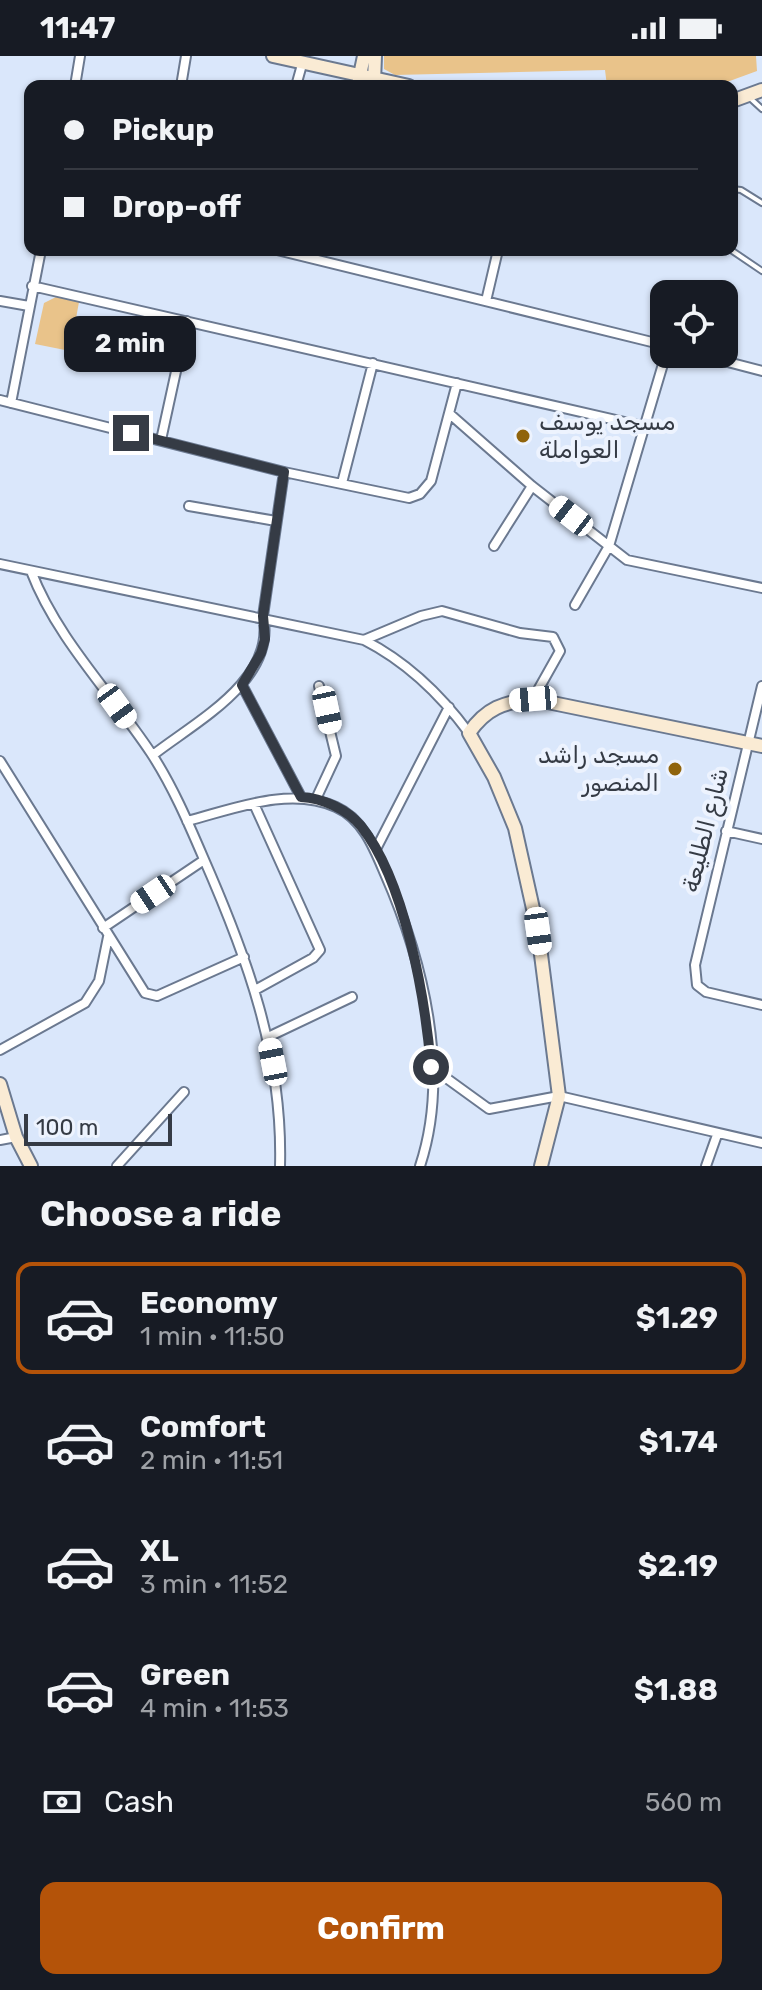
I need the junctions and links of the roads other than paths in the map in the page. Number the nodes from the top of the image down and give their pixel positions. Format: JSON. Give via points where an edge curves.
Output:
{"nodes":[{"id":1,"x":80,"y":56,"type":"edge"},
{"id":2,"x":186,"y":56,"type":"edge"},
{"id":3,"x":364,"y":56,"type":"edge"},
{"id":4,"x":375,"y":56,"type":"edge"},
{"id":5,"x":277,"y":57,"type":"edge"},
{"id":6,"x":302,"y":63,"type":"junction"},
{"id":7,"x":76,"y":80,"type":"edge"},
{"id":8,"x":182,"y":80,"type":"edge"},
{"id":9,"x":298,"y":80,"type":"edge"},
{"id":10,"x":365,"y":80,"type":"edge"},
{"id":11,"x":369,"y":80,"type":"edge"},
{"id":12,"x":369,"y":80,"type":"edge"},
{"id":13,"x":762,"y":90,"type":"edge"},
{"id":14,"x":748,"y":96,"type":"junction"},
{"id":15,"x":738,"y":99,"type":"edge"},
{"id":16,"x":762,"y":109,"type":"edge"},
{"id":17,"x":738,"y":190,"type":"edge"},
{"id":18,"x":762,"y":203,"type":"edge"},
{"id":19,"x":738,"y":255,"type":"edge"},
{"id":20,"x":40,"y":256,"type":"edge"},
{"id":21,"x":302,"y":256,"type":"edge"},
{"id":22,"x":497,"y":256,"type":"edge"},
{"id":23,"x":762,"y":271,"type":"edge"},
{"id":24,"x":32,"y":286,"type":"junction"},
{"id":25,"x":0,"y":301,"type":"edge"},
{"id":26,"x":486,"y":301,"type":"junction"},
{"id":27,"x":29,"y":306,"type":"junction"},
{"id":28,"x":187,"y":321,"type":"junction"},
{"id":29,"x":650,"y":342,"type":"edge"},
{"id":30,"x":373,"y":363,"type":"junction"},
{"id":31,"x":738,"y":365,"type":"edge"},
{"id":32,"x":661,"y":368,"type":"edge"},
{"id":33,"x":762,"y":371,"type":"edge"},
{"id":34,"x":457,"y":383,"type":"junction"},
{"id":35,"x":0,"y":400,"type":"edge"},
{"id":36,"x":11,"y":403,"type":"junction"},
{"id":37,"x":451,"y":415,"type":"junction"},
{"id":38,"x":642,"y":426,"type":"junction"},
{"id":39,"x":161,"y":440,"type":"junction"},
{"id":40,"x":284,"y":472,"type":"junction"},
{"id":41,"x":342,"y":483,"type":"junction"},
{"id":42,"x":532,"y":486,"type":"junction"},
{"id":43,"x":189,"y":506,"type":"dead end"},
{"id":44,"x":276,"y":521,"type":"junction"},
{"id":45,"x":494,"y":546,"type":"dead end"},
{"id":46,"x":609,"y":546,"type":"junction"},
{"id":47,"x":0,"y":564,"type":"edge"},
{"id":48,"x":31,"y":571,"type":"junction"},
{"id":49,"x":762,"y":588,"type":"edge"},
{"id":50,"x":575,"y":605,"type":"dead end"},
{"id":51,"x":263,"y":616,"type":"junction"},
{"id":52,"x":364,"y":640,"type":"junction"},
{"id":53,"x":242,"y":685,"type":"junction"},
{"id":54,"x":319,"y":686,"type":"dead end"},
{"id":55,"x":762,"y":686,"type":"edge"},
{"id":56,"x":533,"y":699,"type":"junction"},
{"id":57,"x":449,"y":707,"type":"junction"},
{"id":58,"x":469,"y":733,"type":"junction"},
{"id":59,"x":747,"y":743,"type":"junction"},
{"id":60,"x":762,"y":746,"type":"edge"},
{"id":61,"x":153,"y":755,"type":"junction"},
{"id":62,"x":0,"y":761,"type":"edge"},
{"id":63,"x":301,"y":797,"type":"junction"},
{"id":64,"x":316,"y":799,"type":"junction"},
{"id":65,"x":254,"y":804,"type":"junction"},
{"id":66,"x":187,"y":821,"type":"junction"},
{"id":67,"x":726,"y":831,"type":"junction"},
{"id":68,"x":762,"y":839,"type":"edge"},
{"id":69,"x":375,"y":851,"type":"junction"},
{"id":70,"x":204,"y":860,"type":"junction"},
{"id":71,"x":103,"y":928,"type":"junction"},
{"id":72,"x":108,"y":937,"type":"junction"},
{"id":73,"x":244,"y":957,"type":"junction"},
{"id":74,"x":255,"y":990,"type":"junction"},
{"id":75,"x":352,"y":997,"type":"dead end"},
{"id":76,"x":762,"y":1005,"type":"edge"},
{"id":77,"x":268,"y":1037,"type":"junction"},
{"id":78,"x":0,"y":1050,"type":"edge"},
{"id":79,"x":431,"y":1067,"type":"junction"},
{"id":80,"x":0,"y":1084,"type":"edge"},
{"id":81,"x":184,"y":1092,"type":"dead end"},
{"id":82,"x":559,"y":1096,"type":"junction"},
{"id":83,"x":717,"y":1135,"type":"junction"},
{"id":84,"x":16,"y":1137,"type":"junction"},
{"id":85,"x":0,"y":1140,"type":"edge"},
{"id":86,"x":762,"y":1143,"type":"edge"},
{"id":87,"x":31,"y":1166,"type":"edge"},
{"id":88,"x":117,"y":1166,"type":"edge"},
{"id":89,"x":280,"y":1166,"type":"edge"},
{"id":90,"x":420,"y":1166,"type":"edge"},
{"id":91,"x":541,"y":1166,"type":"edge"},
{"id":92,"x":706,"y":1166,"type":"edge"}],
"edges":[{"from":1,"to":7,"type":"street"},
{"from":2,"to":8,"type":"street"},
{"from":3,"to":11,"type":"street"},
{"from":4,"to":12,"type":"street"},
{"from":5,"to":6,"type":"street"},
{"from":6,"to":9,"type":"street"},
{"from":6,"to":10,"type":"street"},
{"from":13,"to":14,"type":"street"},
{"from":14,"to":15,"type":"street"},
{"from":14,"to":16,"type":"lane"},
{"from":17,"to":18,"type":"lane"},
{"from":19,"to":23,"type":"lane"},
{"from":20,"to":24,"type":"street"},
{"from":21,"to":26,"type":"street"},
{"from":22,"to":26,"type":"street"},
{"from":24,"to":27,"type":"street"},
{"from":24,"to":28,"type":"street"},
{"from":25,"to":27,"type":"street"},
{"from":26,"to":29,"type":"street"},
{"from":27,"to":36,"type":"street"},
{"from":28,"to":30,"type":"street"},
{"from":28,"to":39,"type":"street"},
{"from":30,"to":34,"type":"street"},
{"from":30,"to":41,"type":"street"},
{"from":31,"to":33,"type":"street"},
{"from":32,"to":38,"type":"street"},
{"from":34,"to":37,"type":"street"},
{"from":34,"to":38,"type":"street"},
{"from":35,"to":36,"type":"street"},
{"from":36,"to":39,"type":"street"},
{"from":37,"to":41,"type":"street","via":[[431,481],[420,494],[409,498]]},
{"from":37,"to":42,"type":"street"},
{"from":38,"to":46,"type":"street"},
{"from":39,"to":40,"type":"street"},
{"from":40,"to":41,"type":"street"},
{"from":40,"to":44,"type":"street"},
{"from":42,"to":45,"type":"street"},
{"from":42,"to":46,"type":"street"},
{"from":43,"to":44,"type":"street"},
{"from":44,"to":51,"type":"street"},
{"from":46,"to":49,"type":"street","via":[[627,560]]},
{"from":46,"to":50,"type":"street"},
{"from":47,"to":48,"type":"street"},
{"from":48,"to":51,"type":"street"},
{"from":48,"to":61,"type":"street","via":[[55,619]]},
{"from":51,"to":52,"type":"street"},
{"from":51,"to":53,"type":"street","via":[[261,653]]},
{"from":52,"to":56,"type":"street","via":[[442,611],[553,637],[560,651]]},
{"from":52,"to":57,"type":"street","via":[[397,659]]},
{"from":53,"to":61,"type":"street"},
{"from":53,"to":63,"type":"street"},
{"from":54,"to":64,"type":"street","via":[[336,756]]},
{"from":55,"to":59,"type":"street","name":"شارع الطليعة"},
{"from":56,"to":58,"type":"street","via":[[489,710]]},
{"from":56,"to":59,"type":"street"},
{"from":57,"to":58,"type":"street"},
{"from":57,"to":69,"type":"street"},
{"from":58,"to":82,"type":"street","via":[[507,806],[529,880]]},
{"from":59,"to":60,"type":"street"},
{"from":59,"to":67,"type":"street","name":"شارع الطليعة"},
{"from":61,"to":66,"type":"street"},
{"from":62,"to":71,"type":"street"},
{"from":63,"to":64,"type":"street"},
{"from":63,"to":65,"type":"street"},
{"from":64,"to":69,"type":"street","via":[[347,813]]},
{"from":65,"to":66,"type":"street"},
{"from":65,"to":74,"type":"street","via":[[320,950]]},
{"from":66,"to":70,"type":"street"},
{"from":67,"to":68,"type":"street"},
{"from":67,"to":76,"type":"street","name":"شارع الطليعة","via":[[696,949],[697,985],[706,992]]},
{"from":69,"to":79,"type":"street","via":[[416,960]]},
{"from":70,"to":71,"type":"street"},
{"from":70,"to":73,"type":"street"},
{"from":71,"to":72,"type":"street"},
{"from":72,"to":73,"type":"street","via":[[150,996]]},
{"from":72,"to":78,"type":"street","via":[[99,981],[85,1003]]},
{"from":73,"to":74,"type":"street"},
{"from":74,"to":77,"type":"street"},
{"from":75,"to":77,"type":"street"},
{"from":77,"to":89,"type":"street","via":[[279,1101]]},
{"from":79,"to":82,"type":"street","via":[[489,1109]]},
{"from":79,"to":90,"type":"street","via":[[431,1113]]},
{"from":80,"to":84,"type":"street"},
{"from":81,"to":88,"type":"street"},
{"from":82,"to":83,"type":"street"},
{"from":82,"to":91,"type":"street"},
{"from":83,"to":86,"type":"street"},
{"from":83,"to":92,"type":"street"},
{"from":84,"to":85,"type":"street"},
{"from":84,"to":87,"type":"street"}]}
